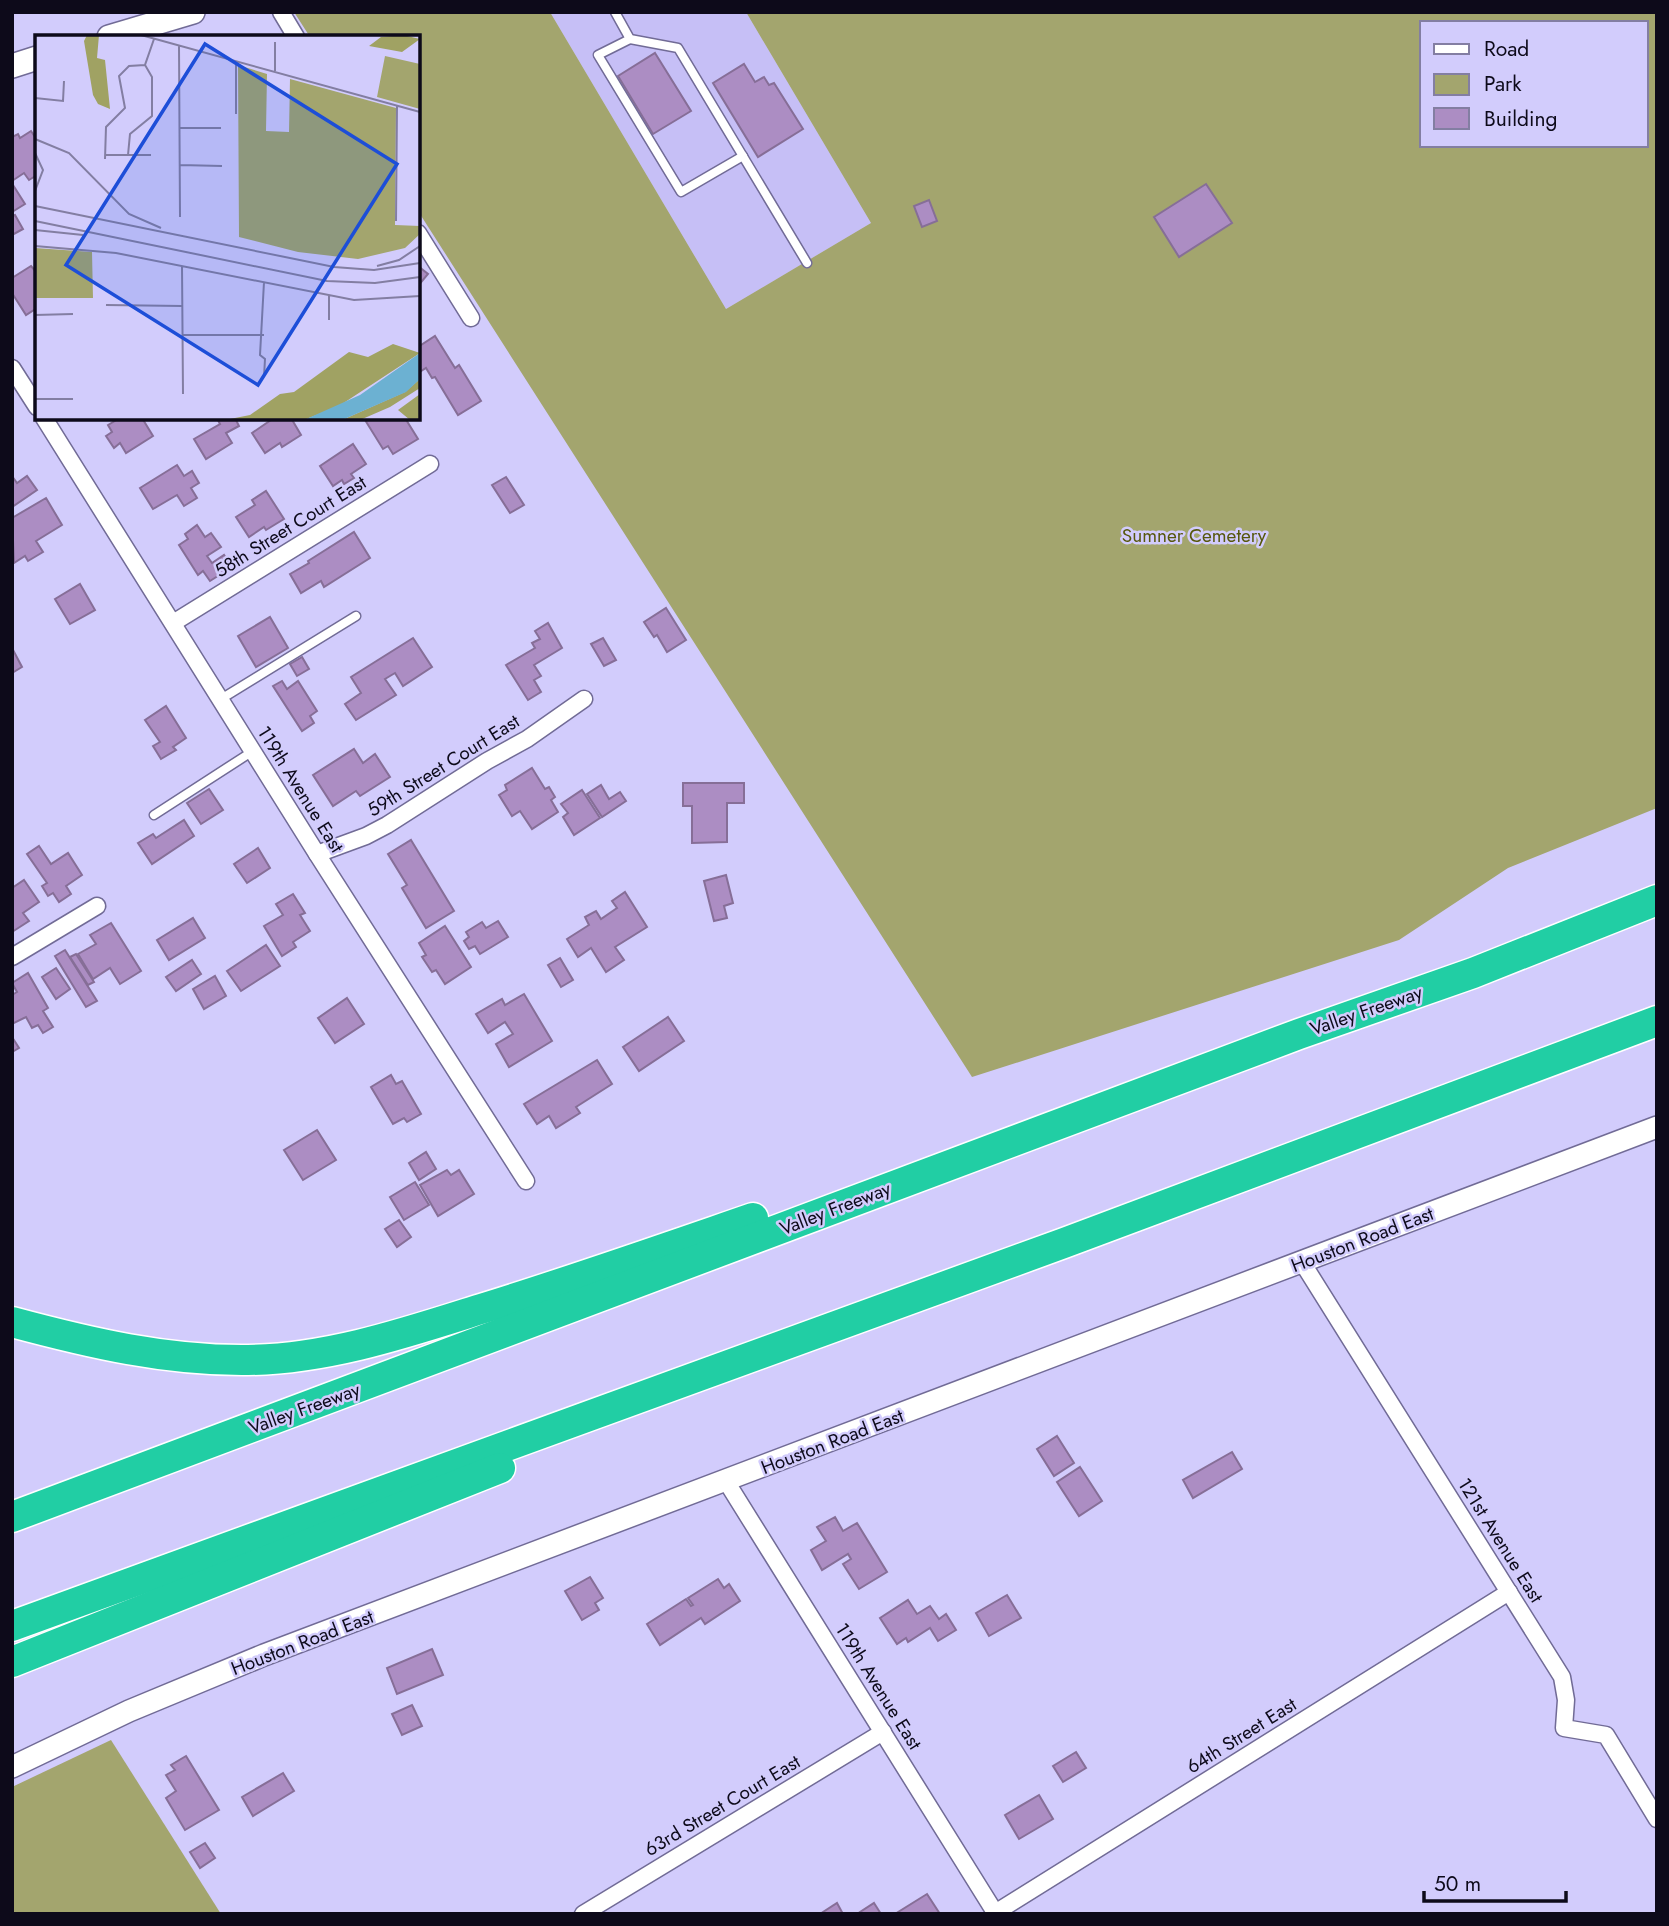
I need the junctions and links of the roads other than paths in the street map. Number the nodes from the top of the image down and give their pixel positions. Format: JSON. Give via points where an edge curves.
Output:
{"nodes":[{"id":1,"x":193,"y":12,"type":"edge"},
{"id":2,"x":281,"y":12,"type":"edge"},
{"id":3,"x":615,"y":12,"type":"edge"},
{"id":4,"x":116,"y":35,"type":"edge"},
{"id":5,"x":295,"y":35,"type":"edge"},
{"id":6,"x":629,"y":39,"type":"junction"},
{"id":7,"x":35,"y":59,"type":"edge"},
{"id":8,"x":12,"y":66,"type":"edge"},
{"id":9,"x":743,"y":156,"type":"junction"},
{"id":10,"x":420,"y":236,"type":"edge"},
{"id":11,"x":807,"y":263,"type":"dead end"},
{"id":12,"x":471,"y":318,"type":"dead end"},
{"id":13,"x":12,"y":368,"type":"edge"},
{"id":14,"x":35,"y":404,"type":"edge"},
{"id":15,"x":45,"y":420,"type":"edge"},
{"id":16,"x":430,"y":464,"type":"dead end"},
{"id":17,"x":356,"y":616,"type":"dead end"},
{"id":18,"x":173,"y":623,"type":"junction"},
{"id":19,"x":220,"y":699,"type":"junction"},
{"id":20,"x":584,"y":699,"type":"dead end"},
{"id":21,"x":253,"y":751,"type":"junction"},
{"id":22,"x":154,"y":815,"type":"dead end"},
{"id":23,"x":317,"y":854,"type":"junction"},
{"id":24,"x":1657,"y":900,"type":"edge"},
{"id":25,"x":97,"y":906,"type":"dead end"},
{"id":26,"x":12,"y":957,"type":"edge"},
{"id":27,"x":1657,"y":1021,"type":"edge"},
{"id":28,"x":1657,"y":1127,"type":"edge"},
{"id":29,"x":992,"y":1148,"type":"junction"},
{"id":30,"x":526,"y":1181,"type":"dead end"},
{"id":31,"x":1302,"y":1262,"type":"junction"},
{"id":32,"x":12,"y":1322,"type":"edge"},
{"id":33,"x":802,"y":1337,"type":"junction"},
{"id":34,"x":726,"y":1481,"type":"junction"},
{"id":35,"x":12,"y":1517,"type":"edge"},
{"id":36,"x":1509,"y":1592,"type":"junction"},
{"id":37,"x":12,"y":1626,"type":"edge"},
{"id":38,"x":12,"y":1662,"type":"edge"},
{"id":39,"x":883,"y":1732,"type":"junction"},
{"id":40,"x":12,"y":1767,"type":"edge"},
{"id":41,"x":1657,"y":1819,"type":"edge"},
{"id":42,"x":996,"y":1913,"type":"edge"},
{"id":43,"x":583,"y":1914,"type":"edge"}],
"edges":[{"from":1,"to":4,"type":"main road"},
{"from":2,"to":5,"type":"street"},
{"from":3,"to":6,"type":"lane"},
{"from":6,"to":9,"type":"lane","via":[[678,48]]},
{"from":6,"to":9,"type":"lane","via":[[598,55],[681,192]]},
{"from":7,"to":8,"type":"main road"},
{"from":9,"to":11,"type":"lane"},
{"from":10,"to":12,"type":"street"},
{"from":13,"to":14,"type":"street"},
{"from":15,"to":18,"type":"street","name":"119th Avenue East"},
{"from":16,"to":18,"type":"street","name":"58th Street Court East"},
{"from":17,"to":19,"type":"lane"},
{"from":18,"to":19,"type":"street","name":"119th Avenue East"},
{"from":19,"to":21,"type":"street","name":"119th Avenue East"},
{"from":20,"to":23,"type":"street","name":"59th Street Court East","via":[[387,825]]},
{"from":21,"to":22,"type":"lane"},
{"from":21,"to":23,"type":"street","name":"119th Avenue East"},
{"from":23,"to":30,"type":"street","name":"119th Avenue East"},
{"from":24,"to":29,"type":"highway","name":"Valley Freeway","via":[[1473,973]]},
{"from":25,"to":26,"type":"street"},
{"from":27,"to":33,"type":"highway"},
{"from":28,"to":31,"type":"street","name":"Houston Road East"},
{"from":29,"to":32,"type":"highway","via":[[876,1179],[411,1331],[330,1351],[250,1360],[194,1359],[134,1351]]},
{"from":29,"to":35,"type":"highway","name":"Valley Freeway"},
{"from":31,"to":34,"type":"street","name":"Houston Road East"},
{"from":31,"to":36,"type":"street","name":"121st Avenue East"},
{"from":33,"to":37,"type":"highway"},
{"from":33,"to":38,"type":"highway","via":[[462,1484]]},
{"from":34,"to":39,"type":"street","name":"119th Avenue East"},
{"from":34,"to":40,"type":"street","name":"Houston Road East","via":[[264,1655],[129,1711]]},
{"from":36,"to":41,"type":"street","name":"121st Avenue East","via":[[1562,1677],[1564,1728],[1606,1735]]},
{"from":36,"to":42,"type":"street","name":"64th Street East"},
{"from":39,"to":42,"type":"street","name":"119th Avenue East"},
{"from":39,"to":43,"type":"street","name":"63rd Street Court East"}]}
